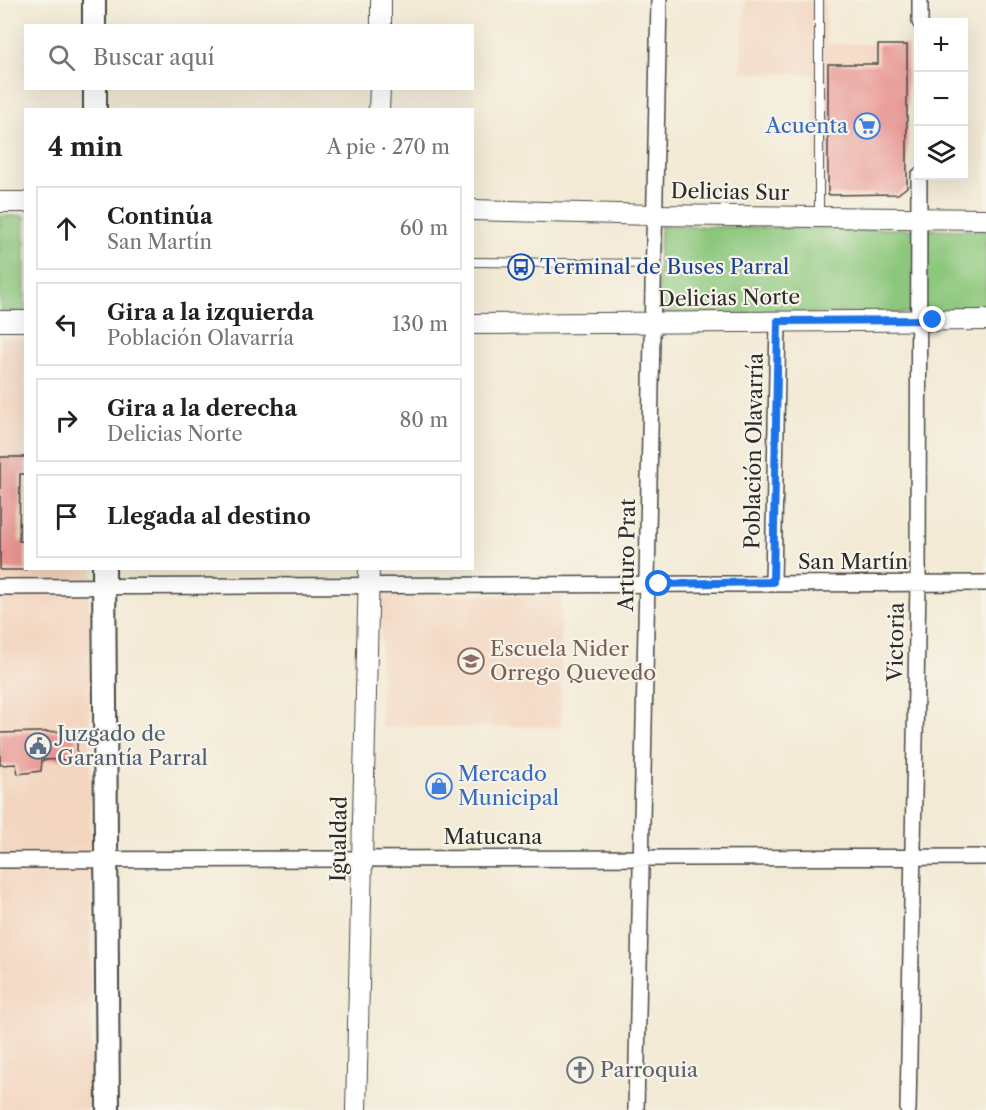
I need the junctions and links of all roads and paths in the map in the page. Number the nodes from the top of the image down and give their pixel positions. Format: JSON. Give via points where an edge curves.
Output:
{"nodes":[{"id":1,"x":94,"y":0,"type":"edge"},
{"id":2,"x":381,"y":0,"type":"edge"},
{"id":3,"x":659,"y":0,"type":"edge"},
{"id":4,"x":819,"y":0,"type":"edge"},
{"id":5,"x":920,"y":0,"type":"edge"},
{"id":6,"x":920,"y":18,"type":"edge"},
{"id":7,"x":94,"y":24,"type":"edge"},
{"id":8,"x":381,"y":24,"type":"edge"},
{"id":9,"x":94,"y":90,"type":"edge"},
{"id":10,"x":380,"y":90,"type":"edge"},
{"id":11,"x":95,"y":108,"type":"edge"},
{"id":12,"x":379,"y":108,"type":"edge"},
{"id":13,"x":919,"y":180,"type":"edge"},
{"id":14,"x":0,"y":202,"type":"edge"},
{"id":15,"x":24,"y":202,"type":"edge"},
{"id":16,"x":474,"y":210,"type":"edge"},
{"id":17,"x":653,"y":215,"type":"junction"},
{"id":18,"x":819,"y":217,"type":"junction"},
{"id":19,"x":919,"y":218,"type":"junction"},
{"id":20,"x":986,"y":219,"type":"edge"},
{"id":21,"x":474,"y":262,"type":"edge"},
{"id":22,"x":652,"y":264,"type":"junction"},
{"id":23,"x":920,"y":320,"type":"junction"},
{"id":24,"x":986,"y":320,"type":"edge"},
{"id":25,"x":0,"y":321,"type":"edge"},
{"id":26,"x":24,"y":321,"type":"edge"},
{"id":27,"x":778,"y":321,"type":"junction"},
{"id":28,"x":474,"y":324,"type":"edge"},
{"id":29,"x":651,"y":324,"type":"junction"},
{"id":30,"x":369,"y":577,"type":"edge"},
{"id":31,"x":104,"y":578,"type":"edge"},
{"id":32,"x":773,"y":582,"type":"junction"},
{"id":33,"x":918,"y":583,"type":"junction"},
{"id":34,"x":986,"y":583,"type":"edge"},
{"id":35,"x":649,"y":584,"type":"junction"},
{"id":36,"x":0,"y":588,"type":"edge"},
{"id":37,"x":913,"y":857,"type":"junction"},
{"id":38,"x":986,"y":857,"type":"edge"},
{"id":39,"x":362,"y":858,"type":"junction"},
{"id":40,"x":640,"y":858,"type":"junction"},
{"id":41,"x":0,"y":860,"type":"edge"},
{"id":42,"x":104,"y":860,"type":"junction"},
{"id":43,"x":108,"y":1110,"type":"edge"},
{"id":44,"x":356,"y":1110,"type":"edge"},
{"id":45,"x":636,"y":1110,"type":"edge"},
{"id":46,"x":908,"y":1110,"type":"edge"}],
"edges":[{"from":1,"to":7,"type":"main road"},
{"from":2,"to":8,"type":"street"},
{"from":3,"to":17,"type":"street","name":"Arturo Prat"},
{"from":4,"to":18,"type":"lane"},
{"from":5,"to":6,"type":"street"},
{"from":9,"to":11,"type":"main road"},
{"from":10,"to":12,"type":"street"},
{"from":13,"to":19,"type":"street","name":"Victoria"},
{"from":14,"to":15,"type":"street"},
{"from":16,"to":17,"type":"street","name":"Delicias Sur"},
{"from":17,"to":18,"type":"street","name":"Delicias Sur"},
{"from":17,"to":22,"type":"street","name":"Arturo Prat"},
{"from":18,"to":19,"type":"street","name":"Delicias Sur"},
{"from":19,"to":20,"type":"street","name":"Delicias Sur"},
{"from":19,"to":23,"type":"street","name":"Victoria"},
{"from":21,"to":22,"type":"lane"},
{"from":22,"to":29,"type":"street","name":"Arturo Prat"},
{"from":23,"to":24,"type":"street","name":"Delicias Norte"},
{"from":23,"to":27,"type":"street","name":"Delicias Norte"},
{"from":23,"to":33,"type":"street","name":"Victoria"},
{"from":25,"to":26,"type":"street"},
{"from":27,"to":29,"type":"street","name":"Delicias Norte"},
{"from":27,"to":32,"type":"street","name":"Población Olavarría"},
{"from":28,"to":29,"type":"street","name":"Delicias Norte"},
{"from":29,"to":35,"type":"street","name":"Arturo Prat"},
{"from":30,"to":31,"type":"street","name":"San Martín"},
{"from":30,"to":35,"type":"street","name":"San Martín"},
{"from":30,"to":39,"type":"street","name":"Igualdad"},
{"from":31,"to":36,"type":"street","name":"San Martín"},
{"from":31,"to":42,"type":"main road"},
{"from":32,"to":33,"type":"street","name":"San Martín"},
{"from":32,"to":35,"type":"street","name":"San Martín"},
{"from":33,"to":34,"type":"street","name":"San Martín"},
{"from":33,"to":37,"type":"street","name":"Victoria"},
{"from":35,"to":40,"type":"street","name":"Arturo Prat"},
{"from":37,"to":38,"type":"street","name":"Matucana"},
{"from":37,"to":40,"type":"street","name":"Matucana"},
{"from":37,"to":46,"type":"street","name":"Victoria"},
{"from":39,"to":40,"type":"street","name":"Matucana"},
{"from":39,"to":42,"type":"street","name":"Matucana"},
{"from":39,"to":44,"type":"street","name":"Igualdad"},
{"from":40,"to":45,"type":"street","name":"Arturo Prat"},
{"from":41,"to":42,"type":"street","name":"Matucana"},
{"from":42,"to":43,"type":"main road"}]}
